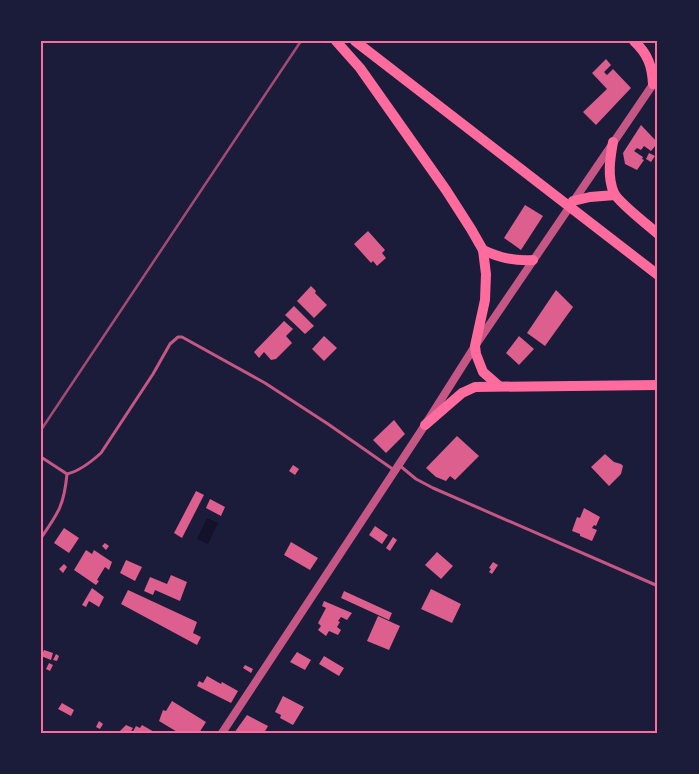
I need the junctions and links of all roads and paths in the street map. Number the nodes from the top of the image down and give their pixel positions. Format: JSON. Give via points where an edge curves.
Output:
{"nodes":[{"id":1,"x":336,"y":41,"type":"edge"},
{"id":2,"x":355,"y":41,"type":"edge"},
{"id":3,"x":634,"y":41,"type":"edge"},
{"id":4,"x":655,"y":81,"type":"edge"},
{"id":5,"x":613,"y":142,"type":"junction"},
{"id":6,"x":614,"y":195,"type":"junction"},
{"id":7,"x":573,"y":202,"type":"junction"},
{"id":8,"x":658,"y":234,"type":"edge"},
{"id":9,"x":483,"y":250,"type":"junction"},
{"id":10,"x":533,"y":260,"type":"junction"},
{"id":11,"x":658,"y":275,"type":"edge"},
{"id":12,"x":475,"y":346,"type":"junction"},
{"id":13,"x":658,"y":385,"type":"edge"},
{"id":14,"x":499,"y":386,"type":"junction"},
{"id":15,"x":425,"y":425,"type":"junction"},
{"id":16,"x":41,"y":457,"type":"edge"},
{"id":17,"x":397,"y":467,"type":"junction"},
{"id":18,"x":66,"y":474,"type":"junction"},
{"id":19,"x":41,"y":538,"type":"edge"},
{"id":20,"x":658,"y":586,"type":"edge"},
{"id":21,"x":222,"y":733,"type":"edge"}],
"edges":[{"from":1,"to":9,"type":"highway","via":[[360,68],[446,190]]},
{"from":2,"to":11,"type":"highway"},
{"from":3,"to":4,"type":"highway","via":[[650,60]]},
{"from":4,"to":5,"type":"street"},
{"from":5,"to":6,"type":"highway","via":[[610,178]]},
{"from":5,"to":7,"type":"street"},
{"from":6,"to":7,"type":"highway"},
{"from":6,"to":8,"type":"highway"},
{"from":7,"to":10,"type":"street"},
{"from":9,"to":10,"type":"highway","via":[[516,261]]},
{"from":9,"to":12,"type":"highway","via":[[485,300]]},
{"from":10,"to":12,"type":"street"},
{"from":12,"to":14,"type":"highway","via":[[483,372]]},
{"from":12,"to":15,"type":"street"},
{"from":13,"to":14,"type":"highway"},
{"from":14,"to":15,"type":"highway","via":[[475,386],[462,392]]},
{"from":15,"to":17,"type":"street"},
{"from":16,"to":18,"type":"lane"},
{"from":17,"to":18,"type":"lane","via":[[265,383],[178,337],[170,344],[101,453],[90,463]]},
{"from":17,"to":20,"type":"lane","via":[[433,488]]},
{"from":17,"to":21,"type":"street"},
{"from":18,"to":19,"type":"lane","via":[[63,503]]}]}
